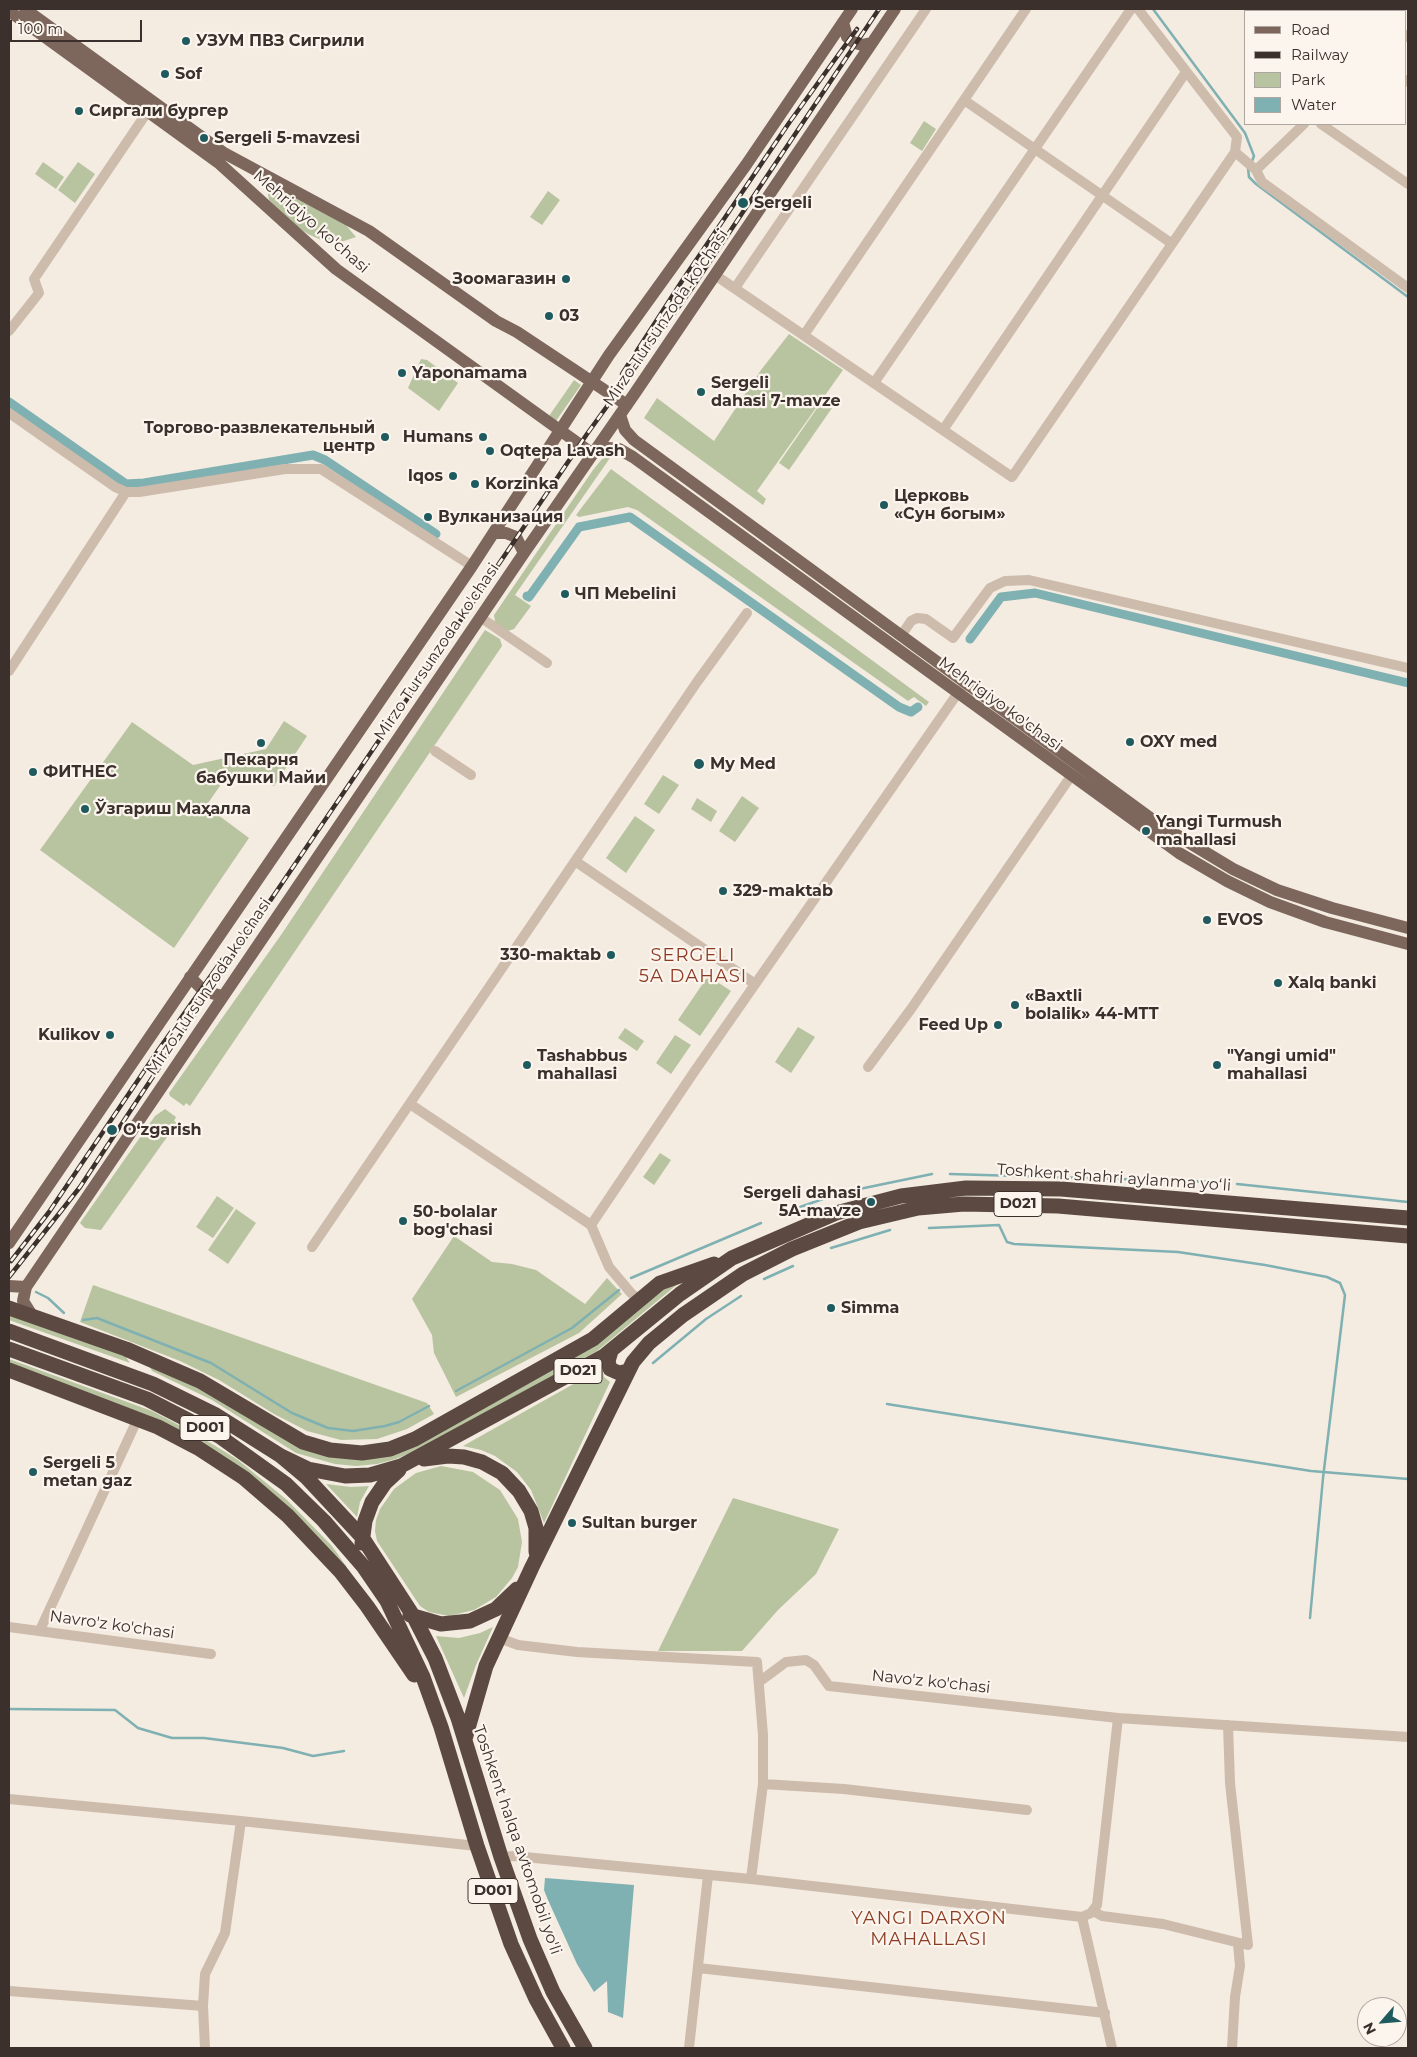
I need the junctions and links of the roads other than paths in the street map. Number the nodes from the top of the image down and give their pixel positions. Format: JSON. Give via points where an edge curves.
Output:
{"nodes":[{"id":1,"x":25,"y":9,"type":"edge"},
{"id":2,"x":852,"y":9,"type":"edge"},
{"id":3,"x":895,"y":9,"type":"edge"},
{"id":4,"x":926,"y":9,"type":"edge"},
{"id":5,"x":1026,"y":9,"type":"edge"},
{"id":6,"x":1131,"y":9,"type":"edge"},
{"id":7,"x":1138,"y":9,"type":"edge"},
{"id":8,"x":9,"y":12,"type":"edge"},
{"id":9,"x":843,"y":22,"type":"junction"},
{"id":10,"x":871,"y":43,"type":"junction"},
{"id":11,"x":1186,"y":72,"type":"junction"},
{"id":12,"x":964,"y":100,"type":"junction"},
{"id":13,"x":151,"y":107,"type":"junction"},
{"id":14,"x":1303,"y":125,"type":"edge"},
{"id":15,"x":1322,"y":125,"type":"edge"},
{"id":16,"x":1035,"y":149,"type":"junction"},
{"id":17,"x":1236,"y":152,"type":"junction"},
{"id":18,"x":1255,"y":169,"type":"junction"},
{"id":19,"x":1408,"y":184,"type":"edge"},
{"id":20,"x":1102,"y":195,"type":"junction"},
{"id":21,"x":1171,"y":243,"type":"junction"},
{"id":22,"x":715,"y":275,"type":"junction"},
{"id":23,"x":734,"y":288,"type":"junction"},
{"id":24,"x":1408,"y":288,"type":"edge"},
{"id":25,"x":9,"y":331,"type":"edge"},
{"id":26,"x":804,"y":336,"type":"junction"},
{"id":27,"x":592,"y":382,"type":"junction"},
{"id":28,"x":874,"y":383,"type":"junction"},
{"id":29,"x":624,"y":410,"type":"junction"},
{"id":30,"x":9,"y":413,"type":"edge"},
{"id":31,"x":943,"y":430,"type":"junction"},
{"id":32,"x":559,"y":431,"type":"junction"},
{"id":33,"x":595,"y":451,"type":"junction"},
{"id":34,"x":126,"y":492,"type":"junction"},
{"id":35,"x":494,"y":533,"type":"junction"},
{"id":36,"x":524,"y":553,"type":"junction"},
{"id":37,"x":472,"y":566,"type":"junction"},
{"id":38,"x":747,"y":613,"type":"dead end"},
{"id":39,"x":480,"y":617,"type":"junction"},
{"id":40,"x":901,"y":636,"type":"junction"},
{"id":41,"x":547,"y":663,"type":"dead end"},
{"id":42,"x":1408,"y":668,"type":"edge"},
{"id":43,"x":9,"y":671,"type":"edge"},
{"id":44,"x":965,"y":683,"type":"junction"},
{"id":45,"x":958,"y":694,"type":"junction"},
{"id":46,"x":435,"y":751,"type":"dead end"},
{"id":47,"x":471,"y":775,"type":"dead end"},
{"id":48,"x":1071,"y":776,"type":"junction"},
{"id":49,"x":575,"y":862,"type":"junction"},
{"id":50,"x":1408,"y":928,"type":"edge"},
{"id":51,"x":1408,"y":944,"type":"edge"},
{"id":52,"x":190,"y":977,"type":"junction"},
{"id":53,"x":755,"y":984,"type":"junction"},
{"id":54,"x":222,"y":996,"type":"junction"},
{"id":55,"x":868,"y":1067,"type":"dead end"},
{"id":56,"x":410,"y":1104,"type":"junction"},
{"id":57,"x":1118,"y":1193,"type":"junction"},
{"id":58,"x":1225,"y":1202,"type":"junction"},
{"id":59,"x":1116,"y":1211,"type":"junction"},
{"id":60,"x":1408,"y":1218,"type":"edge"},
{"id":61,"x":1223,"y":1221,"type":"junction"},
{"id":62,"x":590,"y":1225,"type":"junction"},
{"id":63,"x":1408,"y":1236,"type":"edge"},
{"id":64,"x":9,"y":1243,"type":"edge"},
{"id":65,"x":312,"y":1247,"type":"dead end"},
{"id":66,"x":732,"y":1258,"type":"junction"},
{"id":67,"x":9,"y":1286,"type":"edge"},
{"id":68,"x":26,"y":1287,"type":"junction"},
{"id":69,"x":638,"y":1299,"type":"junction"},
{"id":70,"x":9,"y":1308,"type":"edge"},
{"id":71,"x":33,"y":1317,"type":"junction"},
{"id":72,"x":9,"y":1331,"type":"edge"},
{"id":73,"x":9,"y":1349,"type":"edge"},
{"id":74,"x":126,"y":1349,"type":"junction"},
{"id":75,"x":610,"y":1351,"type":"junction"},
{"id":76,"x":9,"y":1370,"type":"edge"},
{"id":77,"x":628,"y":1371,"type":"junction"},
{"id":78,"x":153,"y":1384,"type":"junction"},
{"id":79,"x":138,"y":1418,"type":"junction"},
{"id":80,"x":281,"y":1456,"type":"junction"},
{"id":81,"x":409,"y":1463,"type":"junction"},
{"id":82,"x":362,"y":1537,"type":"junction"},
{"id":83,"x":363,"y":1566,"type":"junction"},
{"id":84,"x":532,"y":1567,"type":"junction"},
{"id":85,"x":387,"y":1601,"type":"junction"},
{"id":86,"x":414,"y":1617,"type":"junction"},
{"id":87,"x":9,"y":1627,"type":"edge"},
{"id":88,"x":40,"y":1630,"type":"junction"},
{"id":89,"x":499,"y":1638,"type":"junction"},
{"id":90,"x":211,"y":1654,"type":"dead end"},
{"id":91,"x":759,"y":1682,"type":"junction"},
{"id":92,"x":1118,"y":1718,"type":"junction"},
{"id":93,"x":1228,"y":1725,"type":"junction"},
{"id":94,"x":441,"y":1727,"type":"junction"},
{"id":95,"x":1408,"y":1737,"type":"edge"},
{"id":96,"x":464,"y":1739,"type":"junction"},
{"id":97,"x":763,"y":1784,"type":"junction"},
{"id":98,"x":9,"y":1799,"type":"edge"},
{"id":99,"x":1027,"y":1810,"type":"dead end"},
{"id":100,"x":241,"y":1821,"type":"junction"},
{"id":101,"x":477,"y":1846,"type":"junction"},
{"id":102,"x":501,"y":1857,"type":"junction"},
{"id":103,"x":708,"y":1875,"type":"junction"},
{"id":104,"x":751,"y":1879,"type":"junction"},
{"id":105,"x":1093,"y":1912,"type":"junction"},
{"id":106,"x":1082,"y":1916,"type":"junction"},
{"id":107,"x":1238,"y":1943,"type":"junction"},
{"id":108,"x":698,"y":1968,"type":"junction"},
{"id":109,"x":9,"y":1991,"type":"edge"},
{"id":110,"x":203,"y":2006,"type":"junction"},
{"id":111,"x":1105,"y":2013,"type":"junction"},
{"id":112,"x":205,"y":2048,"type":"edge"},
{"id":113,"x":563,"y":2048,"type":"edge"},
{"id":114,"x":585,"y":2048,"type":"edge"},
{"id":115,"x":689,"y":2048,"type":"edge"},
{"id":116,"x":1112,"y":2048,"type":"edge"},
{"id":117,"x":1232,"y":2048,"type":"edge"}],
"edges":[{"from":1,"to":13,"type":"main road","name":"Mehrigiyo ko'chasi"},
{"from":2,"to":9,"type":"main road","name":"Mirzo Tursunzoda ko'chasi"},
{"from":3,"to":10,"type":"main road","name":"Mirzo Tursunzoda ko'chasi"},
{"from":4,"to":23,"type":"street"},
{"from":5,"to":12,"type":"street"},
{"from":6,"to":16,"type":"street"},
{"from":7,"to":11,"type":"street"},
{"from":8,"to":13,"type":"main road","name":"Mehrigiyo ko'chasi"},
{"from":9,"to":10,"type":"main road","via":[[847,37],[862,45]]},
{"from":9,"to":27,"type":"main road","name":"Mirzo Tursunzoda ko'chasi"},
{"from":10,"to":22,"type":"main road","name":"Mirzo Tursunzoda ko'chasi"},
{"from":11,"to":17,"type":"street","via":[[1237,137]]},
{"from":11,"to":20,"type":"street"},
{"from":12,"to":16,"type":"street"},
{"from":12,"to":26,"type":"street"},
{"from":13,"to":25,"type":"street","via":[[34,279],[39,293]]},
{"from":13,"to":27,"type":"main road","name":"Mehrigiyo ko'chasi","via":[[242,164],[369,231],[496,321]]},
{"from":13,"to":32,"type":"main road","name":"Mehrigiyo ko'chasi","via":[[220,164],[336,269]]},
{"from":14,"to":18,"type":"street"},
{"from":15,"to":19,"type":"street"},
{"from":16,"to":20,"type":"street"},
{"from":16,"to":28,"type":"street"},
{"from":17,"to":18,"type":"street"},
{"from":17,"to":21,"type":"street"},
{"from":18,"to":24,"type":"street","via":[[1262,182]]},
{"from":20,"to":21,"type":"street"},
{"from":20,"to":31,"type":"street"},
{"from":21,"to":31,"type":"street","via":[[1012,477]]},
{"from":22,"to":23,"type":"street"},
{"from":22,"to":29,"type":"main road","name":"Mirzo Tursunzoda ko'chasi"},
{"from":23,"to":26,"type":"street"},
{"from":26,"to":28,"type":"street"},
{"from":27,"to":29,"type":"main road","name":"Mehrigiyo ko'chasi"},
{"from":27,"to":32,"type":"main road","name":"Mirzo Tursunzoda ko'chasi"},
{"from":28,"to":31,"type":"street"},
{"from":29,"to":33,"type":"main road","name":"Mirzo Tursunzoda ko'chasi"},
{"from":29,"to":40,"type":"main road","name":"Mehrigiyo ko'chasi","via":[[625,430],[634,440]]},
{"from":30,"to":34,"type":"street"},
{"from":32,"to":33,"type":"main road","name":"Mehrigiyo ko'chasi"},
{"from":32,"to":35,"type":"main road","name":"Mirzo Tursunzoda ko'chasi"},
{"from":33,"to":36,"type":"main road","name":"Mirzo Tursunzoda ko'chasi"},
{"from":33,"to":45,"type":"main road","name":"Mehrigiyo ko'chasi","via":[[619,449],[633,457]]},
{"from":34,"to":37,"type":"street","via":[[285,469],[316,468]]},
{"from":34,"to":43,"type":"street"},
{"from":35,"to":36,"type":"main road","via":[[516,537]]},
{"from":35,"to":37,"type":"main road","name":"Mirzo Tursunzoda ko'chasi"},
{"from":36,"to":39,"type":"main road","name":"Mirzo Tursunzoda ko'chasi"},
{"from":37,"to":52,"type":"main road","name":"Mirzo Tursunzoda ko'chasi"},
{"from":38,"to":49,"type":"street"},
{"from":39,"to":41,"type":"street"},
{"from":39,"to":54,"type":"main road","name":"Mirzo Tursunzoda ko'chasi"},
{"from":40,"to":42,"type":"street","via":[[917,618],[926,619],[953,638],[990,588],[1005,581],[1029,580]]},
{"from":40,"to":44,"type":"main road","name":"Mehrigiyo ko'chasi"},
{"from":44,"to":45,"type":"street"},
{"from":44,"to":50,"type":"main road","name":"Mehrigiyo ko'chasi","via":[[1160,825],[1233,869],[1304,899]]},
{"from":45,"to":48,"type":"main road","name":"Mehrigiyo ko'chasi"},
{"from":45,"to":53,"type":"street"},
{"from":46,"to":47,"type":"street"},
{"from":48,"to":51,"type":"main road","name":"Mehrigiyo ko'chasi","via":[[1165,844],[1249,893],[1325,922]]},
{"from":48,"to":55,"type":"street"},
{"from":49,"to":53,"type":"street"},
{"from":49,"to":56,"type":"street"},
{"from":52,"to":54,"type":"main road","via":[[204,991]]},
{"from":52,"to":64,"type":"main road","name":"Mirzo Tursunzoda ko'chasi"},
{"from":53,"to":62,"type":"street"},
{"from":54,"to":68,"type":"main road","name":"Mirzo Tursunzoda ko'chasi"},
{"from":56,"to":62,"type":"street"},
{"from":56,"to":65,"type":"street"},
{"from":57,"to":58,"type":"highway","name":"Toshkent shahri aylanma yoʻli","number":"D021"},
{"from":57,"to":59,"type":"highway","via":[[1122,1203]]},
{"from":57,"to":66,"type":"highway","name":"Toshkent shahri aylanma yoʻli","number":"D021","via":[[995,1187],[901,1196],[836,1213]]},
{"from":58,"to":60,"type":"highway","name":"Toshkent shahri aylanma yoʻli","number":"D021"},
{"from":58,"to":61,"type":"highway","via":[[1218,1211]]},
{"from":59,"to":61,"type":"highway","name":"Toshkent shahri aylanma yoʻli","number":"D021"},
{"from":59,"to":77,"type":"highway","name":"Toshkent shahri aylanma yoʻli","number":"D021","via":[[1025,1204],[964,1204],[918,1208],[850,1225],[792,1249],[725,1284],[650,1343]]},
{"from":61,"to":63,"type":"highway","name":"Toshkent shahri aylanma yoʻli","number":"D021"},
{"from":62,"to":69,"type":"street","via":[[609,1267]]},
{"from":66,"to":69,"type":"highway","via":[[667,1280]]},
{"from":66,"to":75,"type":"highway","name":"Toshkent shahri aylanma yoʻli","number":"D021","via":[[680,1294]]},
{"from":67,"to":68,"type":"main road"},
{"from":68,"to":71,"type":"main road","via":[[23,1301]]},
{"from":69,"to":74,"type":"highway","via":[[582,1345],[414,1439],[390,1449],[368,1453],[335,1451],[303,1442],[200,1381]]},
{"from":70,"to":71,"type":"highway"},
{"from":71,"to":74,"type":"highway"},
{"from":72,"to":78,"type":"highway","number":"D001"},
{"from":73,"to":83,"type":"highway","number":"D001","via":[[147,1399],[219,1436],[292,1490]]},
{"from":74,"to":78,"type":"highway"},
{"from":75,"to":77,"type":"highway","via":[[610,1369],[619,1373]]},
{"from":75,"to":81,"type":"highway","name":"Toshkent shahri aylanma yoʻli","number":"D021"},
{"from":76,"to":79,"type":"highway"},
{"from":77,"to":84,"type":"highway","name":"Toshkent shahri aylanma yoʻli","number":"D021"},
{"from":78,"to":80,"type":"highway","number":"D001","via":[[216,1415]]},
{"from":79,"to":88,"type":"street"},
{"from":79,"to":94,"type":"highway","via":[[218,1460],[269,1498],[300,1529],[340,1572],[388,1636],[412,1672]]},
{"from":80,"to":81,"type":"highway","name":"Toshkent shahri aylanma yoʻli","number":"D021","via":[[308,1469],[345,1476],[378,1473]]},
{"from":80,"to":82,"type":"highway","number":"D001","via":[[306,1476]]},
{"from":81,"to":82,"type":"highway","name":"Toshkent shahri aylanma yoʻli","number":"D021","via":[[389,1478],[378,1492],[366,1516]]},
{"from":81,"to":84,"type":"highway","name":"Toshkent shahri aylanma yoʻli","number":"D021","via":[[458,1456],[482,1462],[502,1473],[519,1490],[535,1522],[537,1546]]},
{"from":82,"to":83,"type":"highway","name":"Toshkent shahri aylanma yoʻli","number":"D021"},
{"from":82,"to":86,"type":"highway","name":"Toshkent halqa avtomobil yo'li","number":"D001"},
{"from":83,"to":85,"type":"highway","number":"D001"},
{"from":84,"to":86,"type":"highway","name":"Toshkent shahri aylanma yoʻli","number":"D021","via":[[507,1601],[484,1616],[445,1624]]},
{"from":84,"to":89,"type":"highway","name":"Toshkent shahri aylanma yoʻli","number":"D021"},
{"from":85,"to":86,"type":"highway","name":"Toshkent shahri aylanma yoʻli","number":"D021"},
{"from":85,"to":94,"type":"highway","number":"D001","via":[[420,1670]]},
{"from":86,"to":96,"type":"highway","name":"Toshkent halqa avtomobil yo'li","number":"D001","via":[[442,1676]]},
{"from":87,"to":88,"type":"street","name":"Navro'z ko'chasi"},
{"from":88,"to":90,"type":"street","name":"Navro'z ko'chasi"},
{"from":89,"to":91,"type":"street","via":[[518,1646],[577,1652],[757,1662]]},
{"from":89,"to":96,"type":"highway","name":"Toshkent shahri aylanma yoʻli","number":"D021","via":[[486,1666]]},
{"from":91,"to":92,"type":"street","name":"Navo'z ko'chasi","via":[[786,1662],[806,1660],[814,1665],[829,1686]]},
{"from":91,"to":97,"type":"street"},
{"from":92,"to":93,"type":"street","name":"Navo'z ko'chasi"},
{"from":92,"to":105,"type":"street","via":[[1097,1905]]},
{"from":93,"to":95,"type":"street","name":"Navo'z ko'chasi"},
{"from":93,"to":107,"type":"street","via":[[1230,1782],[1248,1945]]},
{"from":94,"to":101,"type":"highway","number":"D001"},
{"from":96,"to":102,"type":"highway","name":"Toshkent halqa avtomobil yo'li","number":"D001"},
{"from":97,"to":99,"type":"street","via":[[844,1789]]},
{"from":97,"to":104,"type":"street"},
{"from":98,"to":100,"type":"street"},
{"from":100,"to":101,"type":"street"},
{"from":100,"to":110,"type":"street","via":[[225,1933],[205,1974]]},
{"from":101,"to":113,"type":"highway","number":"D001","via":[[519,1962]]},
{"from":102,"to":103,"type":"street"},
{"from":102,"to":114,"type":"highway","name":"Toshkent halqa avtomobil yo'li","number":"D001","via":[[544,1973]]},
{"from":103,"to":104,"type":"street"},
{"from":103,"to":108,"type":"street"},
{"from":104,"to":106,"type":"street"},
{"from":105,"to":106,"type":"street"},
{"from":105,"to":107,"type":"street","via":[[1163,1924]]},
{"from":106,"to":111,"type":"street"},
{"from":107,"to":117,"type":"street","via":[[1240,1966]]},
{"from":108,"to":111,"type":"street"},
{"from":108,"to":115,"type":"street"},
{"from":109,"to":110,"type":"street"},
{"from":110,"to":112,"type":"street"},
{"from":111,"to":116,"type":"street"}]}
